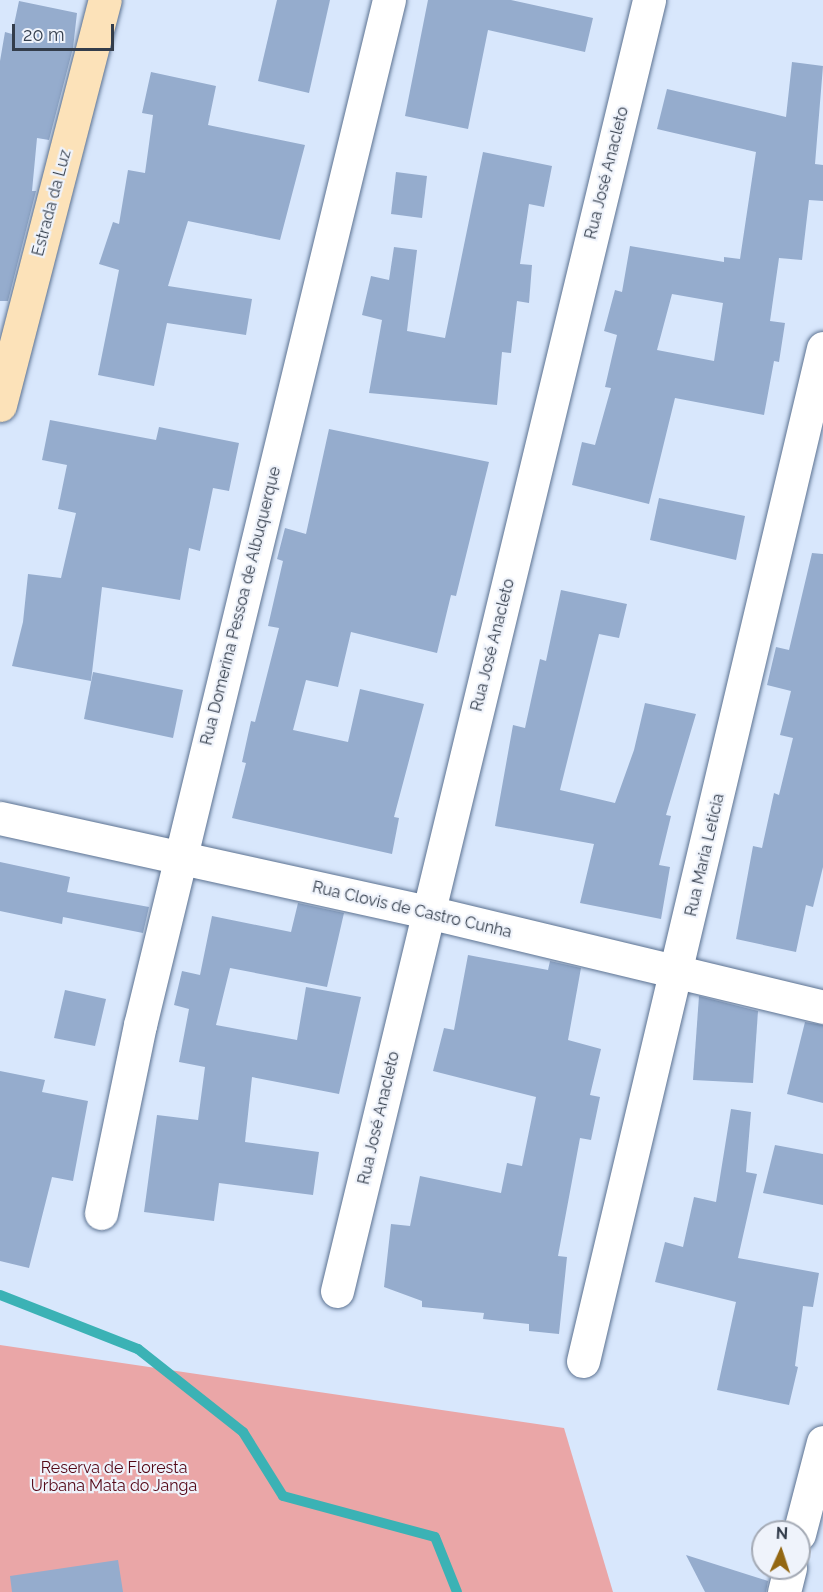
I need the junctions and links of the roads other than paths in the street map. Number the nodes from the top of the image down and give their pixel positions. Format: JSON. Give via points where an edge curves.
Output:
{"nodes":[{"id":1,"x":105,"y":0,"type":"edge"},
{"id":2,"x":389,"y":0,"type":"edge"},
{"id":3,"x":650,"y":0,"type":"edge"},
{"id":4,"x":823,"y":348,"type":"edge"},
{"id":5,"x":0,"y":405,"type":"edge"},
{"id":6,"x":0,"y":818,"type":"edge"},
{"id":7,"x":180,"y":859,"type":"junction"},
{"id":8,"x":428,"y":912,"type":"junction"},
{"id":9,"x":678,"y":972,"type":"junction"},
{"id":10,"x":823,"y":1007,"type":"edge"},
{"id":11,"x":101,"y":1213,"type":"dead end"},
{"id":12,"x":337,"y":1291,"type":"dead end"},
{"id":13,"x":583,"y":1361,"type":"dead end"},
{"id":14,"x":823,"y":1442,"type":"edge"},
{"id":15,"x":803,"y":1520,"type":"edge"}],
"edges":[{"from":1,"to":5,"type":"main road","name":"Estrada da Luz"},
{"from":2,"to":7,"type":"street","name":"Rua Domerina Pessoa de Albuquerque"},
{"from":3,"to":8,"type":"street","name":"Rua José Anacleto"},
{"from":4,"to":9,"type":"street","name":"Rua Maria Leticia"},
{"from":6,"to":7,"type":"street","name":"Rua Clovis de Castro Cunha"},
{"from":7,"to":8,"type":"street","name":"Rua Clovis de Castro Cunha"},
{"from":7,"to":11,"type":"street","name":"Rua Domerina Pessoa de Albuquerque"},
{"from":8,"to":9,"type":"street","name":"Rua Clovis de Castro Cunha"},
{"from":8,"to":12,"type":"street","name":"Rua José Anacleto"},
{"from":9,"to":10,"type":"street","name":"Rua Clovis de Castro Cunha"},
{"from":9,"to":13,"type":"street","name":"Rua Maria Leticia"},
{"from":14,"to":15,"type":"street"}]}
